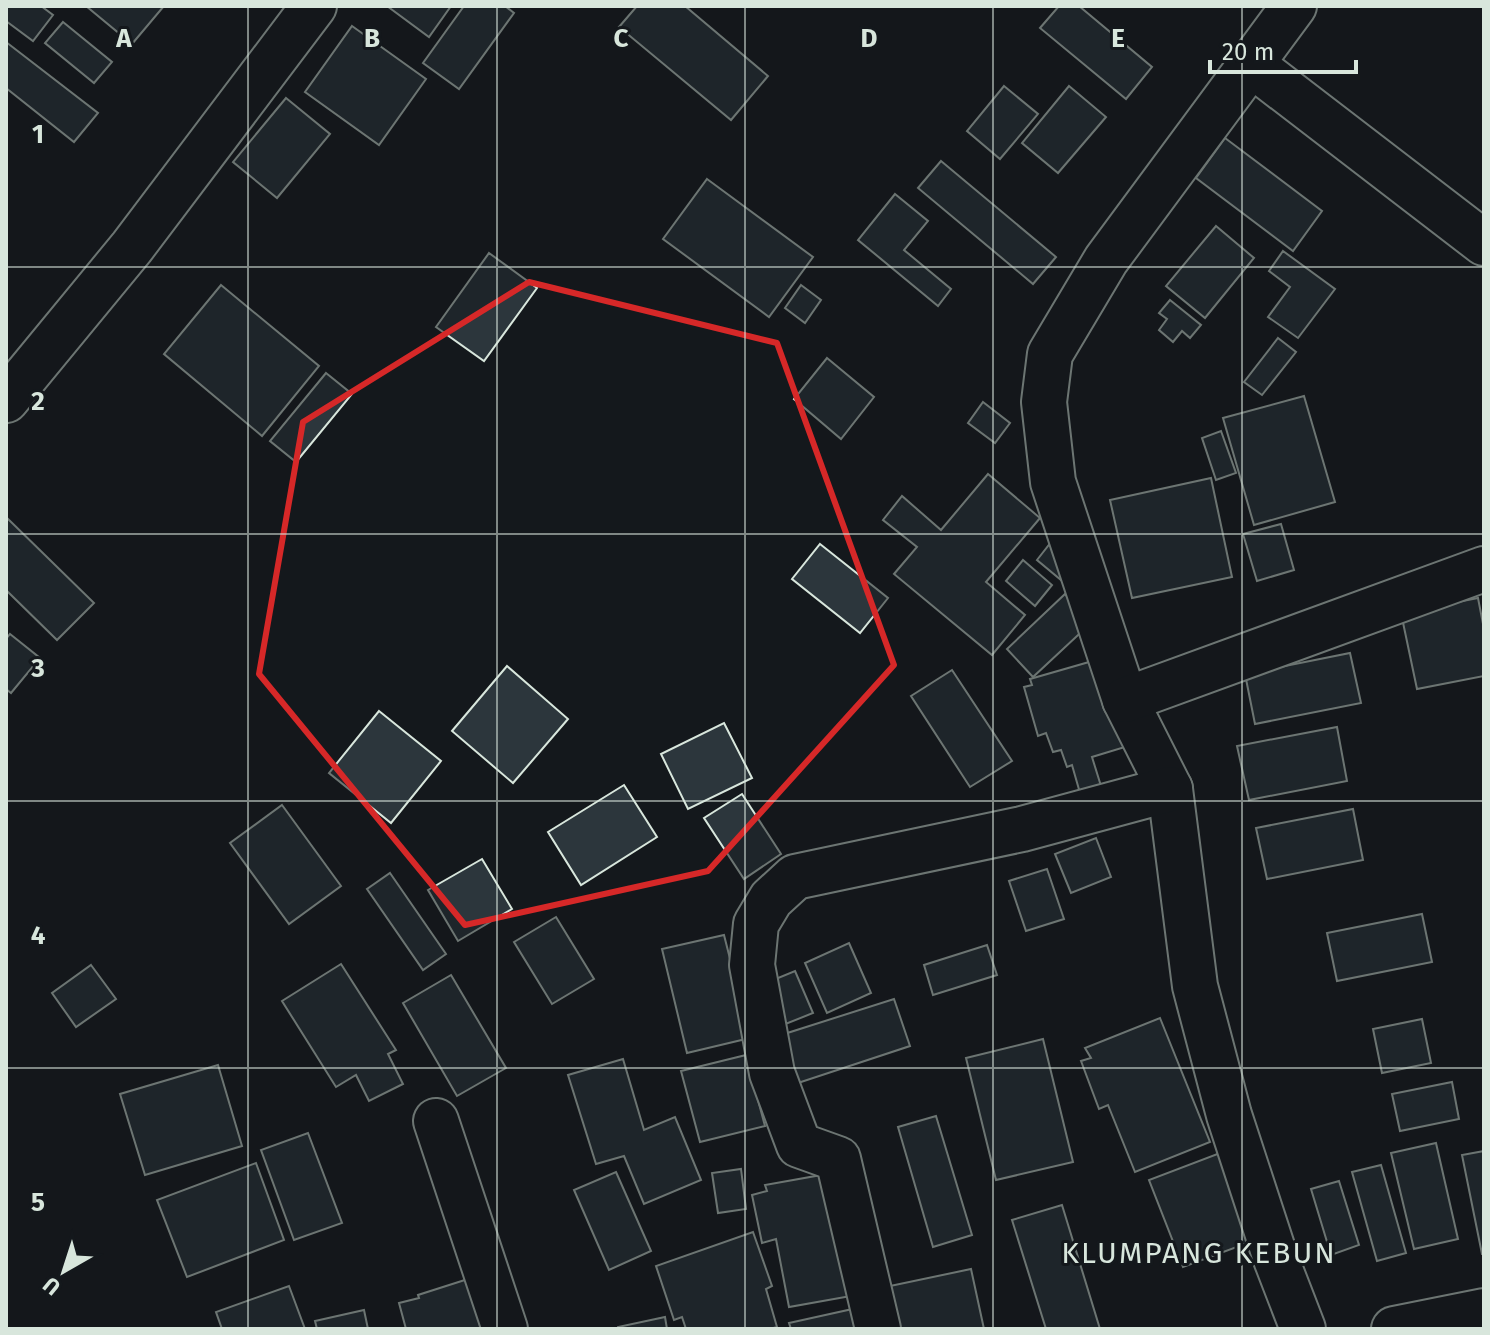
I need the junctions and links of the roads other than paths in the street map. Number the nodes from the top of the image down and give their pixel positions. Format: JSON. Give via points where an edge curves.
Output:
{"nodes":[{"id":1,"x":314,"y":6,"type":"edge"},
{"id":2,"x":1294,"y":6,"type":"edge"},
{"id":3,"x":1251,"y":64,"type":"junction"},
{"id":4,"x":1484,"y":243,"type":"edge"},
{"id":5,"x":6,"y":400,"type":"edge"},
{"id":6,"x":1484,"y":569,"type":"edge"},
{"id":7,"x":1125,"y":700,"type":"junction"},
{"id":8,"x":1170,"y":789,"type":"junction"},
{"id":9,"x":436,"y":1121,"type":"dead end"},
{"id":10,"x":1484,"y":1311,"type":"edge"},
{"id":11,"x":505,"y":1329,"type":"edge"},
{"id":12,"x":878,"y":1329,"type":"edge"},
{"id":13,"x":1303,"y":1329,"type":"edge"},
{"id":14,"x":1394,"y":1329,"type":"edge"}],
"edges":[{"from":1,"to":5,"type":"street","via":[[132,247]]},
{"from":2,"to":3,"type":"street"},
{"from":3,"to":4,"type":"street"},
{"from":3,"to":7,"type":"street","via":[[1106,260],[1050,354],[1044,402],[1053,482]]},
{"from":6,"to":7,"type":"street"},
{"from":7,"to":8,"type":"street"},
{"from":8,"to":12,"type":"street","via":[[1022,829],[795,877],[771,899],[756,924],[752,965],[772,1073],[799,1145],[838,1159]]},
{"from":8,"to":13,"type":"street","via":[[1195,986],[1229,1115]]},
{"from":9,"to":11,"type":"street"},
{"from":10,"to":14,"type":"street"}]}
